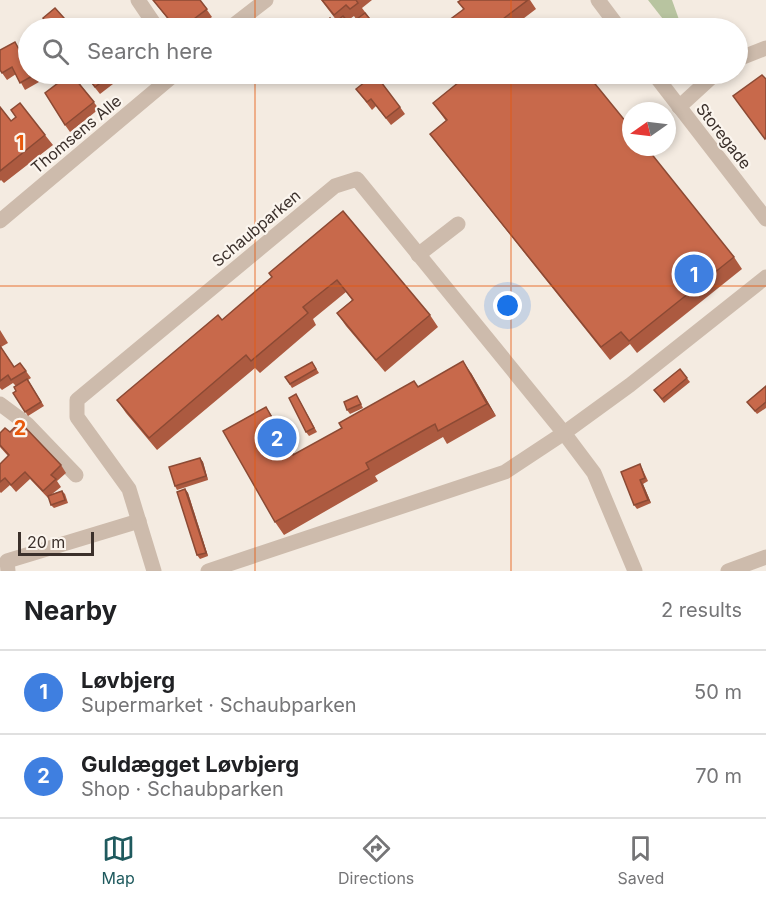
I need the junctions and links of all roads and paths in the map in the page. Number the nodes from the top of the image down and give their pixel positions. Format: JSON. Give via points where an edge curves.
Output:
{"nodes":[{"id":1,"x":138,"y":0,"type":"edge"},
{"id":2,"x":266,"y":0,"type":"edge"},
{"id":3,"x":598,"y":0,"type":"edge"},
{"id":4,"x":150,"y":18,"type":"edge"},
{"id":5,"x":243,"y":18,"type":"edge"},
{"id":6,"x":612,"y":18,"type":"edge"},
{"id":7,"x":766,"y":48,"type":"edge"},
{"id":8,"x":748,"y":55,"type":"edge"},
{"id":9,"x":163,"y":84,"type":"edge"},
{"id":10,"x":662,"y":84,"type":"edge"},
{"id":11,"x":704,"y":84,"type":"edge"},
{"id":12,"x":679,"y":107,"type":"junction"},
{"id":13,"x":766,"y":219,"type":"edge"},
{"id":14,"x":0,"y":221,"type":"edge"},
{"id":15,"x":458,"y":224,"type":"dead end"},
{"id":16,"x":418,"y":255,"type":"junction"},
{"id":17,"x":766,"y":278,"type":"edge"},
{"id":18,"x":0,"y":404,"type":"edge"},
{"id":19,"x":564,"y":433,"type":"junction"},
{"id":20,"x":76,"y":475,"type":"dead end"},
{"id":21,"x":139,"y":520,"type":"junction"},
{"id":22,"x":766,"y":557,"type":"edge"},
{"id":23,"x":8,"y":571,"type":"edge"},
{"id":24,"x":154,"y":571,"type":"edge"},
{"id":25,"x":208,"y":571,"type":"edge"},
{"id":26,"x":635,"y":571,"type":"edge"},
{"id":27,"x":728,"y":571,"type":"edge"}],
"edges":[{"from":1,"to":4,"type":"street"},
{"from":2,"to":5,"type":"street"},
{"from":3,"to":6,"type":"street"},
{"from":7,"to":8,"type":"street"},
{"from":9,"to":14,"type":"street","name":"Thomsens Alle"},
{"from":10,"to":12,"type":"street","name":"Storegade"},
{"from":11,"to":12,"type":"street"},
{"from":12,"to":13,"type":"street","name":"Storegade"},
{"from":15,"to":16,"type":"street"},
{"from":16,"to":19,"type":"street","name":"Schaubparken"},
{"from":16,"to":21,"type":"street","name":"Schaubparken","via":[[357,179],[335,186],[77,400],[77,417],[129,489]]},
{"from":17,"to":19,"type":"street"},
{"from":18,"to":20,"type":"street","via":[[27,424]]},
{"from":19,"to":25,"type":"street","via":[[505,472]]},
{"from":19,"to":26,"type":"street","name":"Schaubparken","via":[[594,473]]},
{"from":21,"to":23,"type":"street","via":[[7,561]]},
{"from":21,"to":24,"type":"street","name":"Schaubparken"},
{"from":22,"to":27,"type":"street"}]}
